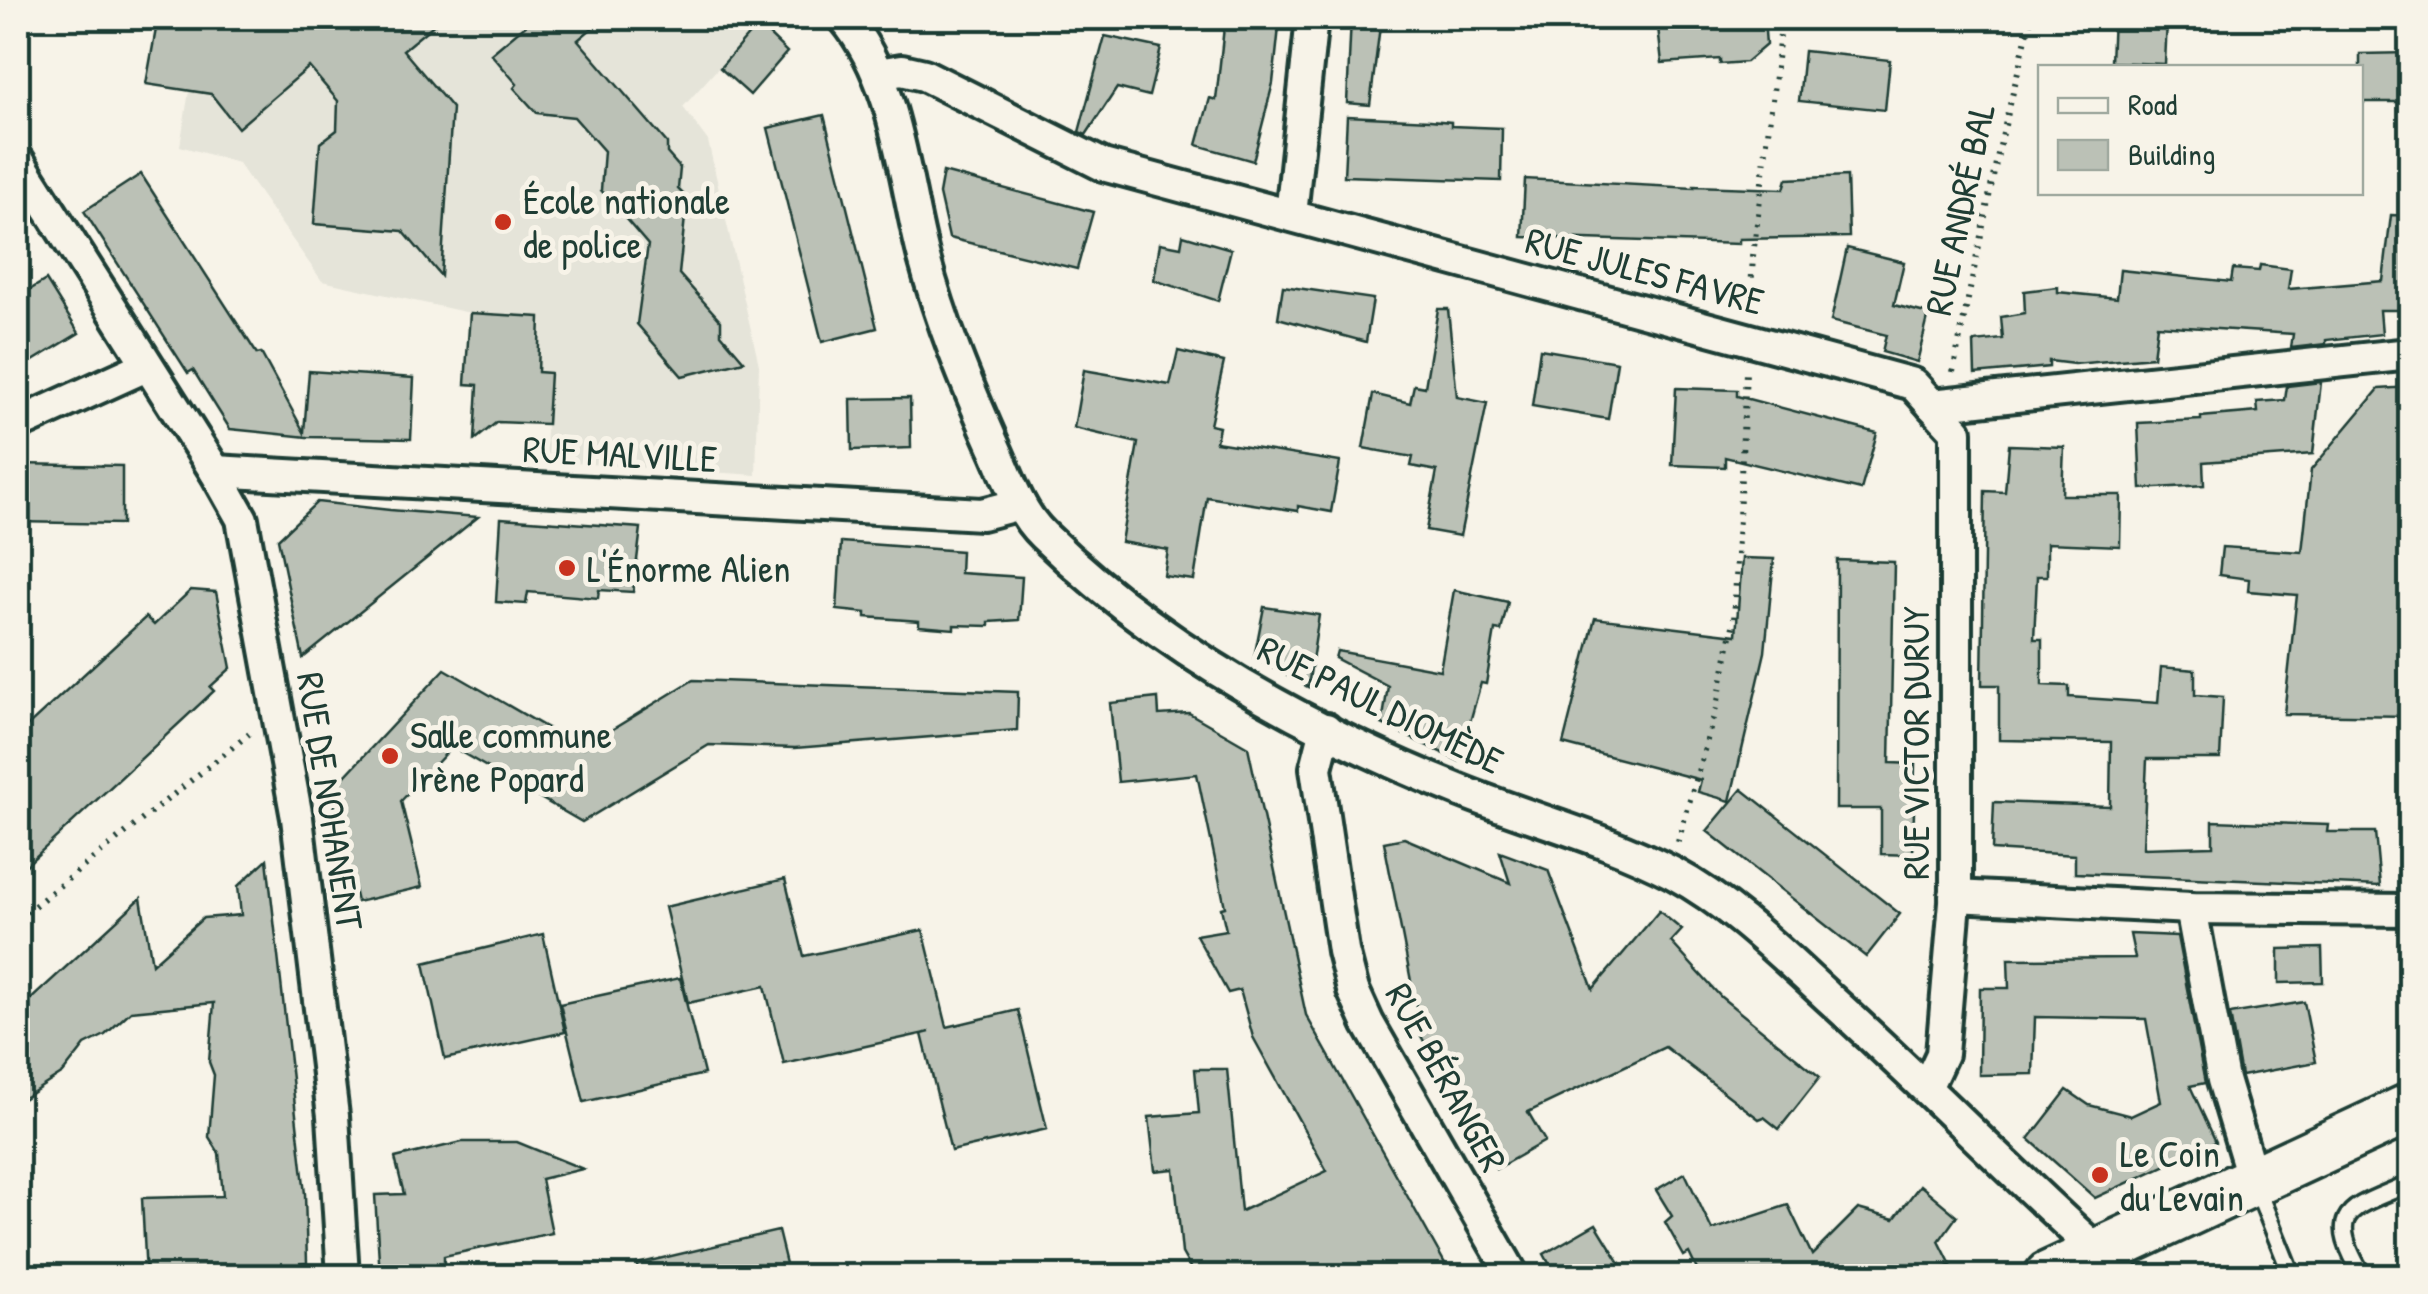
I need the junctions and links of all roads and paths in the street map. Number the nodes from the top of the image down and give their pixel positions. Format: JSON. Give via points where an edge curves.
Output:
{"nodes":[{"id":1,"x":844,"y":18,"type":"edge"},
{"id":2,"x":1312,"y":18,"type":"edge"},
{"id":3,"x":1782,"y":18,"type":"edge"},
{"id":4,"x":2030,"y":18,"type":"edge"},
{"id":5,"x":878,"y":74,"type":"junction"},
{"id":6,"x":18,"y":160,"type":"edge"},
{"id":7,"x":1291,"y":216,"type":"junction"},
{"id":8,"x":1749,"y":339,"type":"junction"},
{"id":9,"x":2410,"y":354,"type":"edge"},
{"id":10,"x":146,"y":366,"type":"junction"},
{"id":11,"x":1982,"y":401,"type":"junction"},
{"id":12,"x":1932,"y":405,"type":"junction"},
{"id":13,"x":18,"y":424,"type":"edge"},
{"id":14,"x":215,"y":471,"type":"junction"},
{"id":15,"x":1020,"y":504,"type":"junction"},
{"id":16,"x":278,"y":711,"type":"junction"},
{"id":17,"x":1326,"y":728,"type":"junction"},
{"id":18,"x":1669,"y":872,"type":"junction"},
{"id":19,"x":1955,"y":896,"type":"junction"},
{"id":20,"x":2192,"y":908,"type":"junction"},
{"id":21,"x":2410,"y":910,"type":"edge"},
{"id":22,"x":18,"y":919,"type":"edge"},
{"id":23,"x":1927,"y":1086,"type":"junction"},
{"id":24,"x":2410,"y":1108,"type":"edge"},
{"id":25,"x":2253,"y":1180,"type":"junction"},
{"id":26,"x":2410,"y":1183,"type":"edge"},
{"id":27,"x":2112,"y":1265,"type":"edge"},
{"id":28,"x":343,"y":1276,"type":"edge"},
{"id":29,"x":1513,"y":1276,"type":"edge"},
{"id":30,"x":2049,"y":1276,"type":"edge"},
{"id":31,"x":2292,"y":1276,"type":"edge"},
{"id":32,"x":2363,"y":1276,"type":"edge"}],
"edges":[{"from":1,"to":5,"type":"street","name":"RUE PAUL DIOMÈDE","via":[[865,42]]},
{"from":2,"to":7,"type":"street"},
{"from":3,"to":8,"type":"path"},
{"from":4,"to":11,"type":"path","name":"RUE ANDRÉ BAL","via":[[1952,371]]},
{"from":5,"to":7,"type":"street","name":"RUE JULES FAVRE","via":[[924,75],[1104,165]]},
{"from":5,"to":15,"type":"street","name":"RUE PAUL DIOMÈDE","via":[[957,364]]},
{"from":6,"to":10,"type":"street","name":"RUE DE NOHANENT"},
{"from":7,"to":8,"type":"street","name":"RUE JULES FAVRE"},
{"from":8,"to":12,"type":"street","name":"RUE JULES FAVRE","via":[[1913,384]]},
{"from":8,"to":18,"type":"path","via":[[1734,621]]},
{"from":9,"to":11,"type":"street"},
{"from":10,"to":13,"type":"street"},
{"from":10,"to":14,"type":"street","name":"RUE DE NOHANENT"},
{"from":11,"to":12,"type":"street"},
{"from":12,"to":19,"type":"street","name":"RUE VICTOR DURUY","via":[[1956,431]]},
{"from":14,"to":15,"type":"street","name":"RUE MALVILLE","via":[[982,514]]},
{"from":14,"to":16,"type":"street","name":"RUE DE NOHANENT","via":[[242,519]]},
{"from":15,"to":17,"type":"street","name":"RUE PAUL DIOMÈDE","via":[[1039,532],[1172,642]]},
{"from":16,"to":22,"type":"path"},
{"from":16,"to":28,"type":"street","name":"RUE DE NOHANENT","via":[[298,818],[331,1097]]},
{"from":17,"to":18,"type":"street","name":"RUE PAUL DIOMÈDE","via":[[1403,767]]},
{"from":17,"to":29,"type":"street","name":"RUE BÉRANGER","via":[[1316,768],[1353,990]]},
{"from":18,"to":23,"type":"street","name":"RUE PAUL DIOMÈDE","via":[[1770,944]]},
{"from":19,"to":20,"type":"street"},
{"from":19,"to":23,"type":"street","name":"RUE VICTOR DURUY","via":[[1942,1054]]},
{"from":20,"to":21,"type":"street"},
{"from":20,"to":25,"type":"street","via":[[2223,1080]]},
{"from":23,"to":27,"type":"street","name":"RUE PAUL DIOMÈDE"},
{"from":24,"to":25,"type":"main road"},
{"from":25,"to":27,"type":"main road"},
{"from":25,"to":31,"type":"lane"},
{"from":26,"to":32,"type":"lane","via":[[2350,1210],[2344,1220],[2347,1251]]},
{"from":27,"to":30,"type":"main road"}]}
